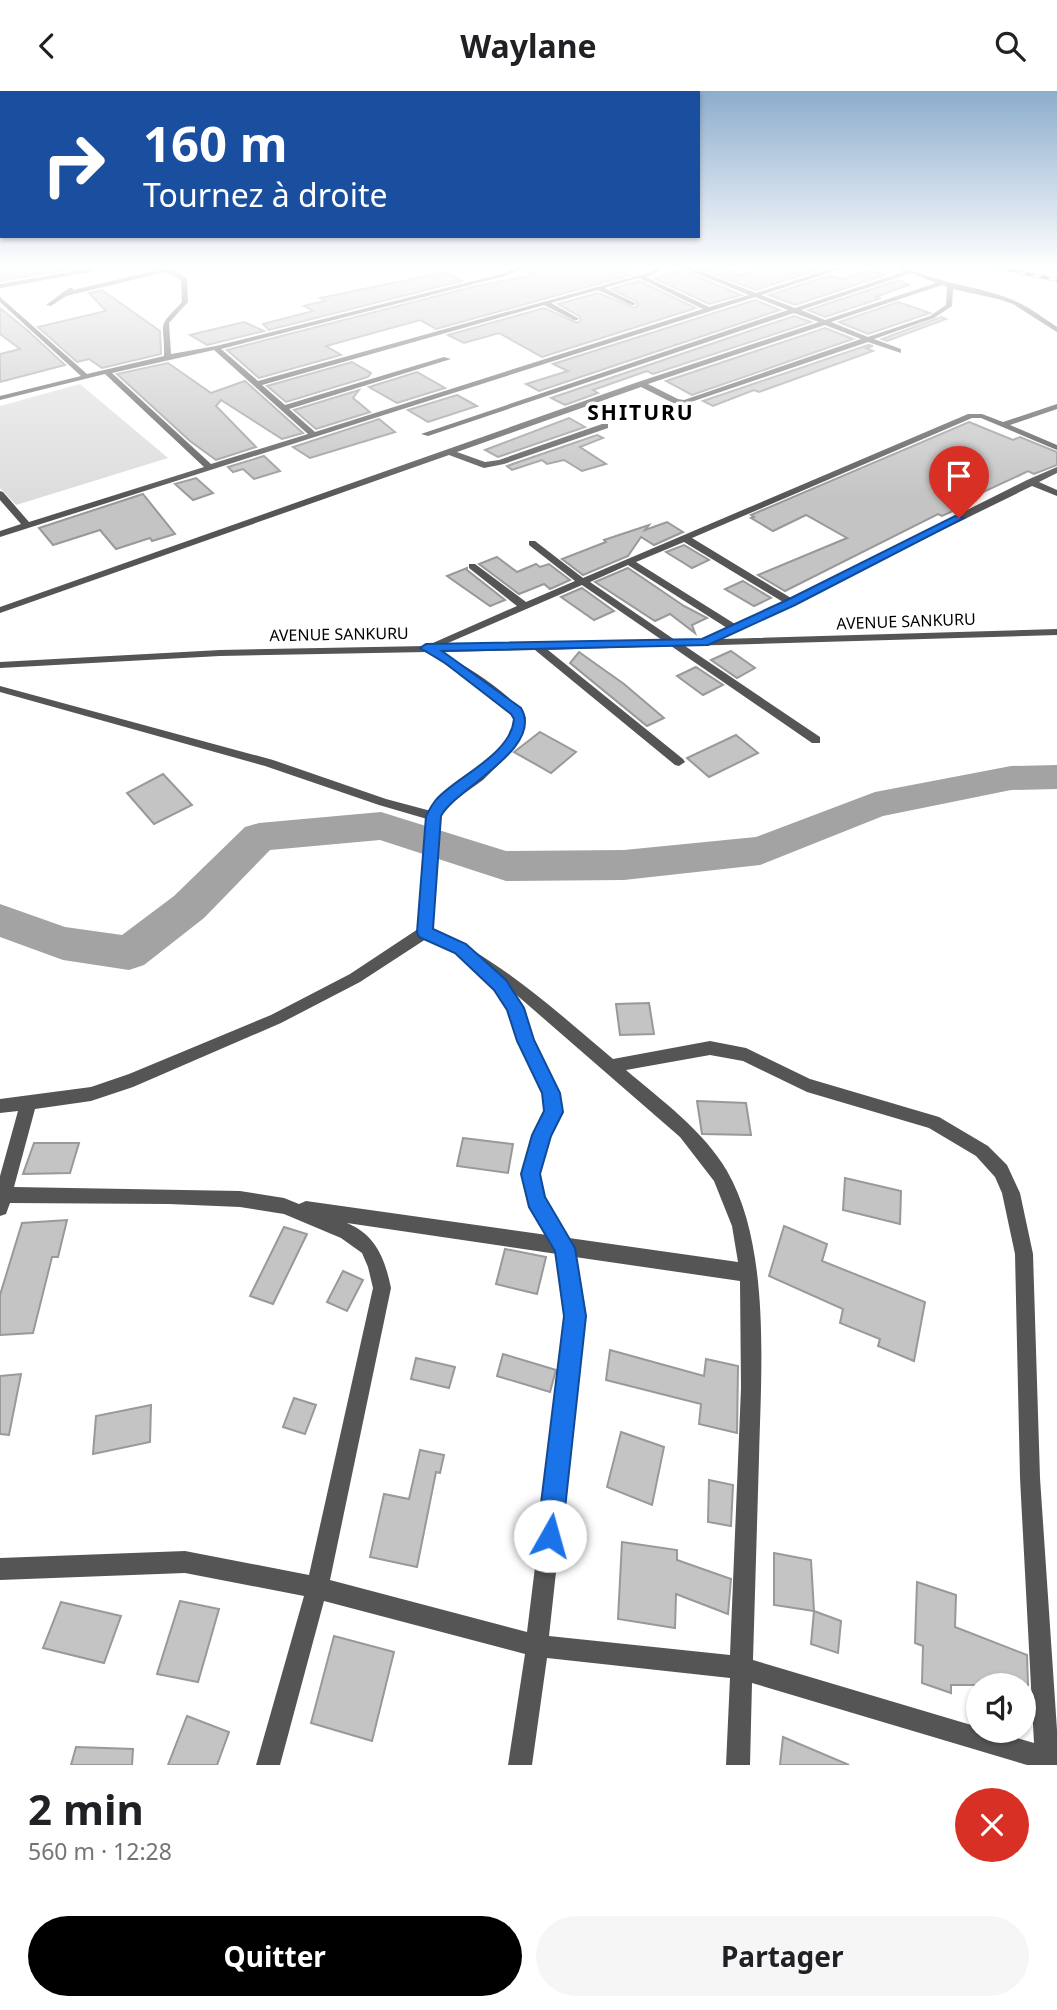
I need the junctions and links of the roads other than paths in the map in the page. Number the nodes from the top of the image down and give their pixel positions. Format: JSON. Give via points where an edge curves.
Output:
{"nodes":[{"id":1,"x":49,"y":343,"type":"edge"},
{"id":2,"x":169,"y":343,"type":"edge"},
{"id":3,"x":234,"y":343,"type":"edge"},
{"id":4,"x":399,"y":343,"type":"edge"},
{"id":5,"x":605,"y":343,"type":"edge"},
{"id":6,"x":693,"y":343,"type":"edge"},
{"id":7,"x":767,"y":343,"type":"edge"},
{"id":8,"x":858,"y":343,"type":"edge"},
{"id":9,"x":880,"y":343,"type":"edge"},
{"id":10,"x":216,"y":348,"type":"junction"},
{"id":11,"x":898,"y":351,"type":"dead end"},
{"id":12,"x":167,"y":357,"type":"junction"},
{"id":13,"x":447,"y":359,"type":"dead end"},
{"id":14,"x":107,"y":372,"type":"junction"},
{"id":15,"x":86,"y":377,"type":"junction"},
{"id":16,"x":255,"y":384,"type":"junction"},
{"id":17,"x":641,"y":384,"type":"junction"},
{"id":18,"x":0,"y":398,"type":"edge"},
{"id":19,"x":1056,"y":407,"type":"edge"},
{"id":20,"x":285,"y":408,"type":"junction"},
{"id":21,"x":1002,"y":425,"type":"junction"},
{"id":22,"x":605,"y":426,"type":"dead end"},
{"id":23,"x":425,"y":434,"type":"dead end"},
{"id":24,"x":315,"y":436,"type":"junction"},
{"id":25,"x":1057,"y":448,"type":"edge"},
{"id":26,"x":452,"y":453,"type":"junction"},
{"id":27,"x":210,"y":468,"type":"junction"},
{"id":28,"x":1057,"y":470,"type":"edge"},
{"id":29,"x":1030,"y":482,"type":"junction"},
{"id":30,"x":1057,"y":493,"type":"edge"},
{"id":31,"x":0,"y":494,"type":"edge"},
{"id":32,"x":27,"y":526,"type":"junction"},
{"id":33,"x":0,"y":534,"type":"edge"},
{"id":34,"x":683,"y":537,"type":"junction"},
{"id":35,"x":532,"y":543,"type":"dead end"},
{"id":36,"x":628,"y":561,"type":"junction"},
{"id":37,"x":472,"y":566,"type":"dead end"},
{"id":38,"x":583,"y":582,"type":"junction"},
{"id":39,"x":791,"y":602,"type":"junction"},
{"id":40,"x":523,"y":605,"type":"junction"},
{"id":41,"x":0,"y":610,"type":"edge"},
{"id":42,"x":734,"y":628,"type":"junction"},
{"id":43,"x":1057,"y":632,"type":"edge"},
{"id":44,"x":704,"y":642,"type":"junction"},
{"id":45,"x":673,"y":643,"type":"junction"},
{"id":46,"x":538,"y":647,"type":"junction"},
{"id":47,"x":426,"y":648,"type":"junction"},
{"id":48,"x":0,"y":665,"type":"edge"},
{"id":49,"x":0,"y":689,"type":"edge"},
{"id":50,"x":816,"y":740,"type":"dead end"},
{"id":51,"x":679,"y":762,"type":"dead end"},
{"id":52,"x":434,"y":816,"type":"junction"},
{"id":53,"x":425,"y":932,"type":"junction"},
{"id":54,"x":460,"y":949,"type":"junction"},
{"id":55,"x":614,"y":1066,"type":"junction"},
{"id":56,"x":27,"y":1103,"type":"junction"},
{"id":57,"x":0,"y":1107,"type":"edge"},
{"id":58,"x":2,"y":1202,"type":"edge"},
{"id":59,"x":284,"y":1206,"type":"junction"},
{"id":60,"x":565,"y":1248,"type":"junction"},
{"id":61,"x":749,"y":1273,"type":"junction"},
{"id":62,"x":0,"y":1569,"type":"edge"},
{"id":63,"x":317,"y":1588,"type":"junction"},
{"id":64,"x":537,"y":1646,"type":"junction"},
{"id":65,"x":742,"y":1668,"type":"junction"},
{"id":66,"x":1052,"y":1761,"type":"edge"},
{"id":67,"x":268,"y":1765,"type":"edge"},
{"id":68,"x":520,"y":1765,"type":"edge"},
{"id":69,"x":738,"y":1765,"type":"edge"}],
"edges":[{"from":1,"to":15,"type":"street"},
{"from":2,"to":12,"type":"street"},
{"from":3,"to":10,"type":"street"},
{"from":4,"to":16,"type":"street"},
{"from":5,"to":24,"type":"street"},
{"from":6,"to":23,"type":"street"},
{"from":7,"to":17,"type":"street"},
{"from":8,"to":17,"type":"street","via":[[685,402]]},
{"from":9,"to":11,"type":"street"},
{"from":10,"to":12,"type":"street"},
{"from":10,"to":16,"type":"street"},
{"from":12,"to":14,"type":"street"},
{"from":13,"to":20,"type":"street"},
{"from":14,"to":15,"type":"street"},
{"from":14,"to":27,"type":"street"},
{"from":15,"to":18,"type":"street"},
{"from":16,"to":20,"type":"street"},
{"from":17,"to":26,"type":"street"},
{"from":19,"to":21,"type":"street"},
{"from":20,"to":24,"type":"street"},
{"from":21,"to":25,"type":"street"},
{"from":21,"to":34,"type":"street","via":[[971,416]]},
{"from":22,"to":26,"type":"street","via":[[501,462],[484,464]]},
{"from":24,"to":27,"type":"street"},
{"from":26,"to":41,"type":"street"},
{"from":27,"to":32,"type":"street"},
{"from":28,"to":29,"type":"street"},
{"from":29,"to":30,"type":"street"},
{"from":29,"to":39,"type":"street"},
{"from":31,"to":32,"type":"street"},
{"from":32,"to":33,"type":"street"},
{"from":34,"to":36,"type":"street"},
{"from":34,"to":39,"type":"street"},
{"from":35,"to":38,"type":"street"},
{"from":36,"to":38,"type":"street"},
{"from":36,"to":42,"type":"street"},
{"from":37,"to":40,"type":"street"},
{"from":38,"to":40,"type":"street"},
{"from":38,"to":45,"type":"street"},
{"from":39,"to":42,"type":"street"},
{"from":40,"to":47,"type":"street"},
{"from":42,"to":44,"type":"street"},
{"from":43,"to":44,"type":"street","name":"AVENUE SANKURU"},
{"from":44,"to":45,"type":"street","name":"AVENUE SANKURU"},
{"from":45,"to":46,"type":"street","name":"AVENUE SANKURU"},
{"from":45,"to":50,"type":"street"},
{"from":46,"to":47,"type":"street","name":"AVENUE SANKURU"},
{"from":46,"to":51,"type":"street"},
{"from":47,"to":48,"type":"street","name":"AVENUE SANKURU"},
{"from":47,"to":52,"type":"street","via":[[517,711],[520,719],[513,738],[486,770],[440,804]]},
{"from":49,"to":52,"type":"street","via":[[269,763]]},
{"from":52,"to":53,"type":"street"},
{"from":53,"to":54,"type":"street"},
{"from":53,"to":56,"type":"street","via":[[355,978],[276,1019],[133,1080],[91,1094]]},
{"from":54,"to":55,"type":"street","via":[[522,990]]},
{"from":54,"to":60,"type":"street","via":[[500,985],[515,1008],[525,1041],[551,1093],[553,1112],[531,1174],[536,1200]]},
{"from":55,"to":61,"type":"street","via":[[686,1132],[721,1176],[741,1226]]},
{"from":55,"to":66,"type":"street","via":[[710,1048],[746,1055],[807,1085],[933,1122],[982,1151],[1001,1171],[1011,1193],[1024,1254],[1030,1478]]},
{"from":56,"to":57,"type":"street"},
{"from":56,"to":58,"type":"street"},
{"from":58,"to":59,"type":"street","via":[[169,1196]]},
{"from":59,"to":60,"type":"street"},
{"from":59,"to":63,"type":"street","via":[[346,1232],[368,1248],[382,1288]]},
{"from":60,"to":61,"type":"street"},
{"from":60,"to":64,"type":"street","via":[[575,1316]]},
{"from":61,"to":65,"type":"street","via":[[751,1388]]},
{"from":62,"to":63,"type":"street","via":[[185,1562]]},
{"from":63,"to":64,"type":"street"},
{"from":63,"to":67,"type":"street"},
{"from":64,"to":65,"type":"street"},
{"from":64,"to":68,"type":"street"},
{"from":65,"to":66,"type":"street"},
{"from":65,"to":69,"type":"street"}]}
